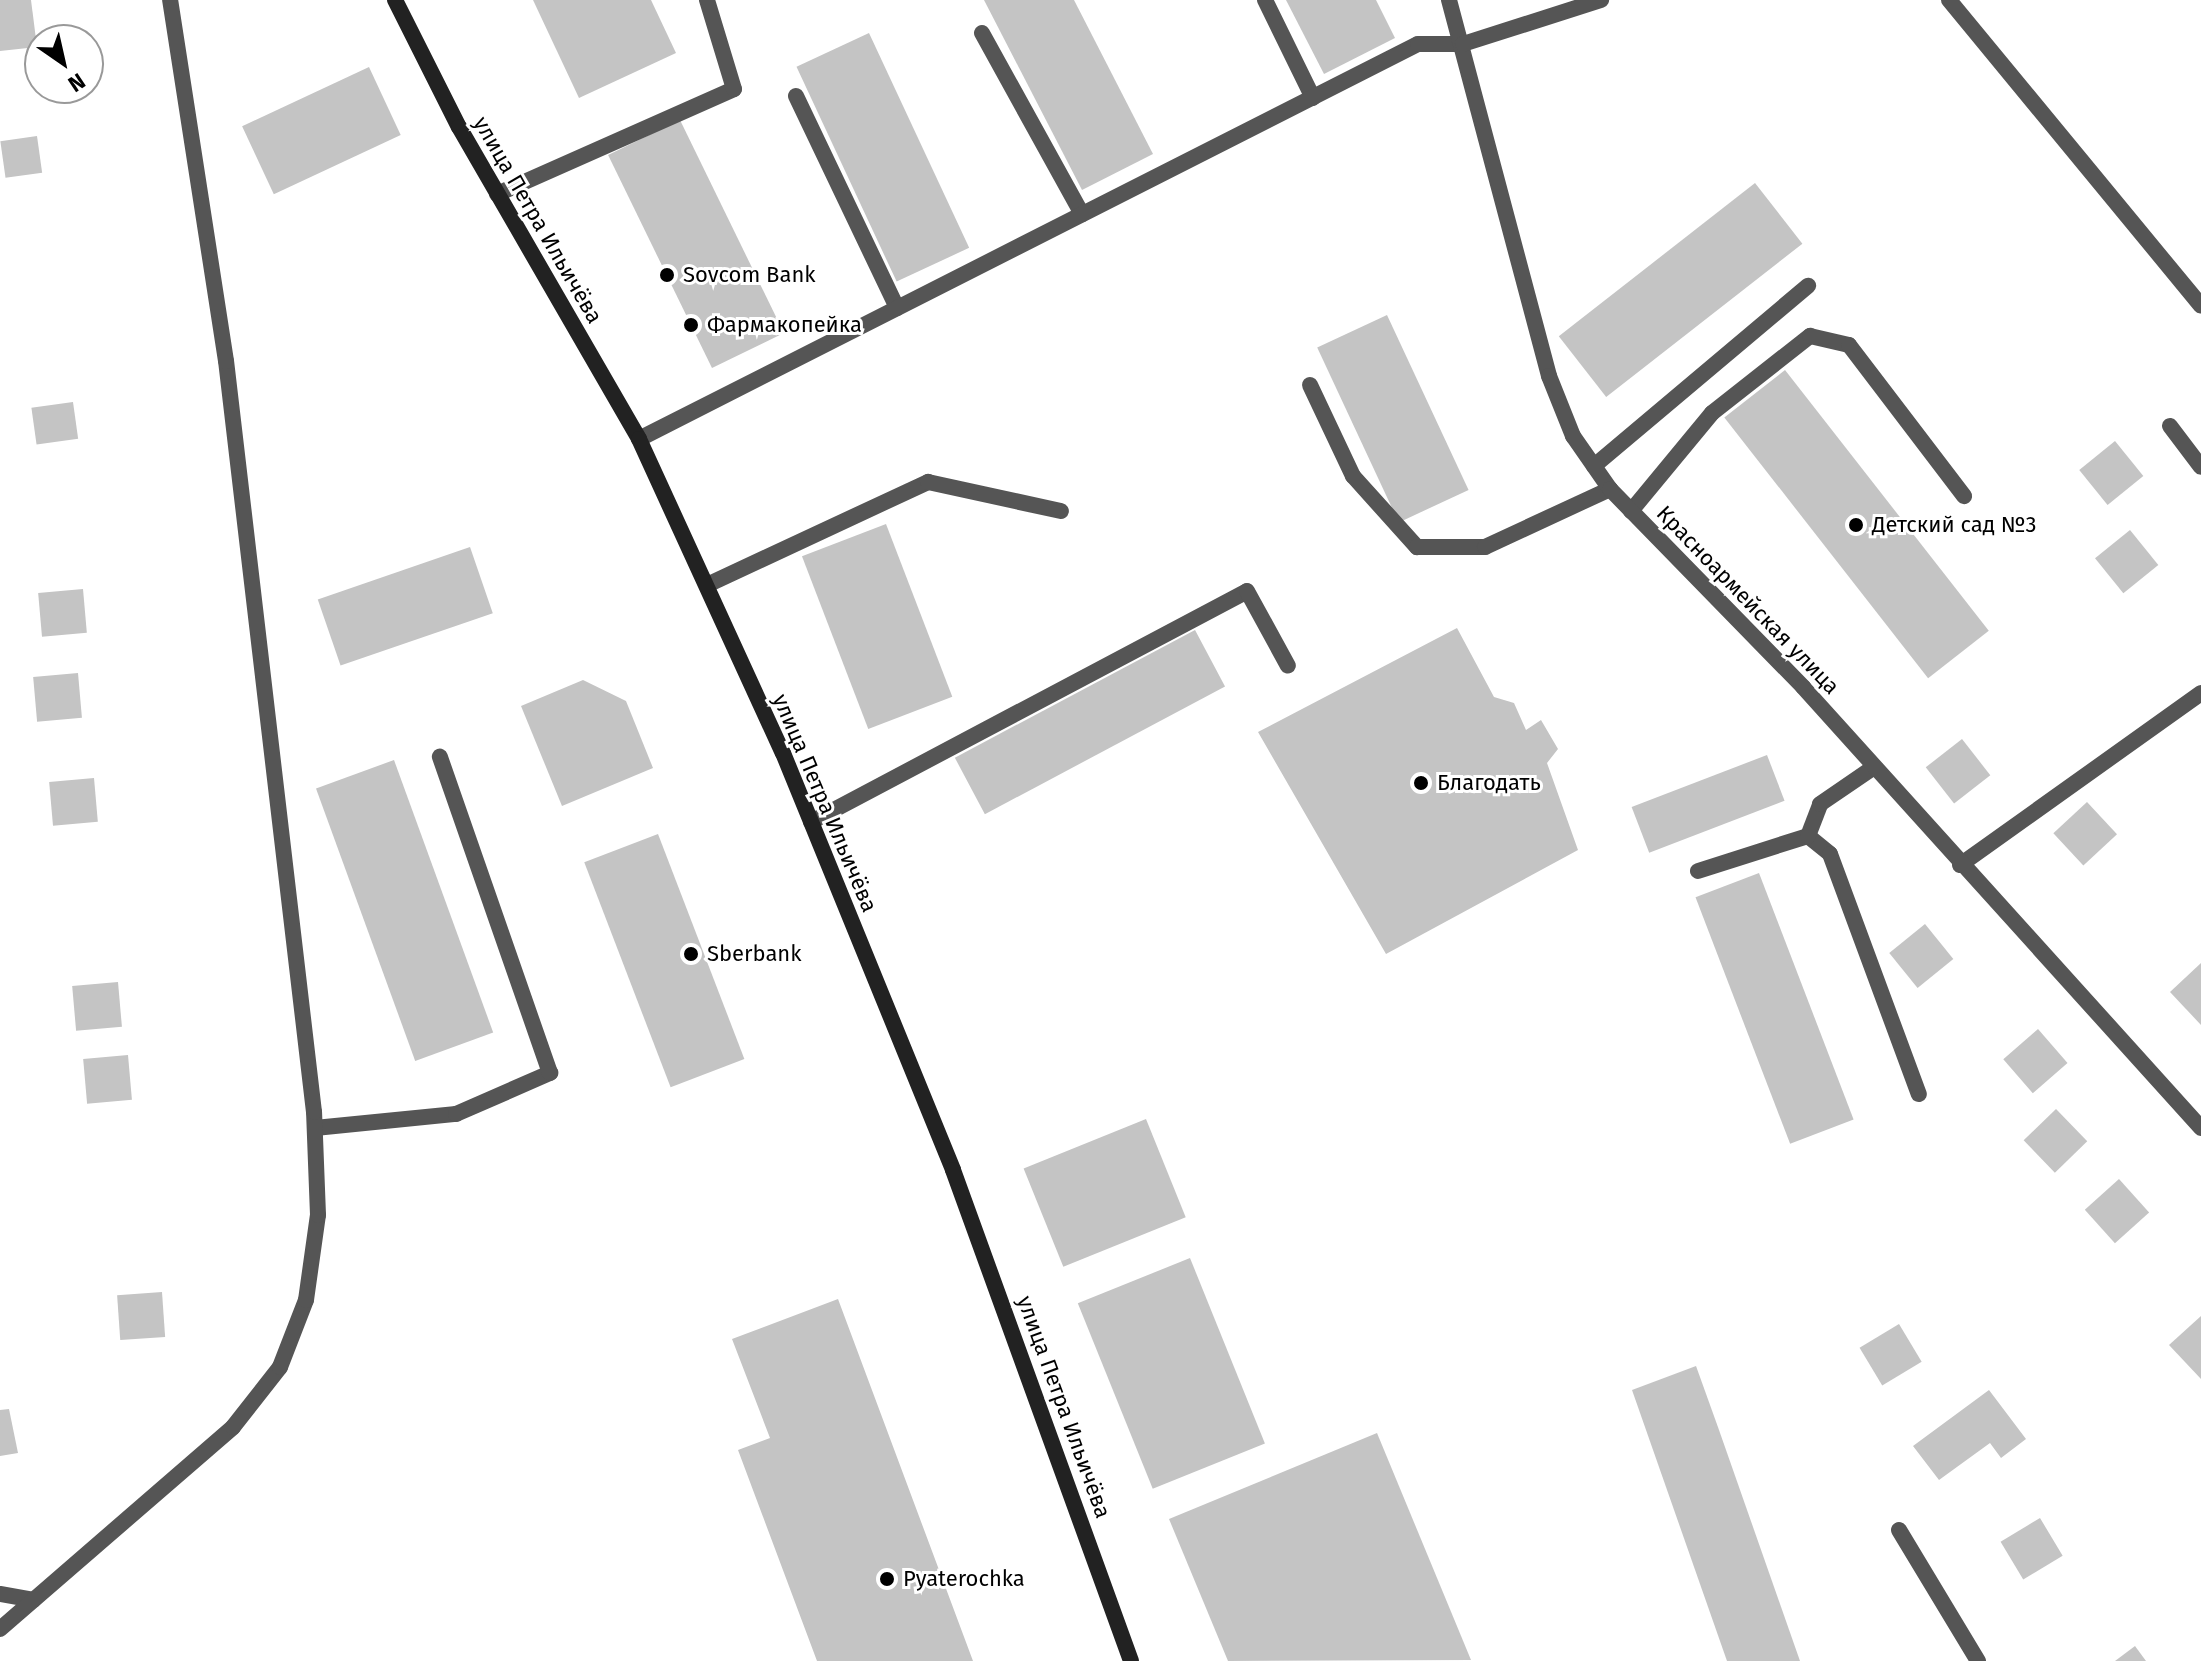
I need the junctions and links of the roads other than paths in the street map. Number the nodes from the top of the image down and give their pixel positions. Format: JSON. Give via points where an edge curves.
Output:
{"nodes":[{"id":1,"x":170,"y":0,"type":"edge"},
{"id":2,"x":395,"y":0,"type":"edge"},
{"id":3,"x":707,"y":0,"type":"edge"},
{"id":4,"x":1265,"y":0,"type":"edge"},
{"id":5,"x":1449,"y":0,"type":"edge"},
{"id":6,"x":1601,"y":0,"type":"edge"},
{"id":7,"x":1949,"y":0,"type":"edge"},
{"id":8,"x":982,"y":33,"type":"dead end"},
{"id":9,"x":1463,"y":44,"type":"junction"},
{"id":10,"x":796,"y":96,"type":"dead end"},
{"id":11,"x":1313,"y":98,"type":"junction"},
{"id":12,"x":497,"y":194,"type":"junction"},
{"id":13,"x":1082,"y":214,"type":"junction"},
{"id":14,"x":1808,"y":286,"type":"dead end"},
{"id":15,"x":2201,"y":306,"type":"edge"},
{"id":16,"x":897,"y":308,"type":"junction"},
{"id":17,"x":1310,"y":385,"type":"dead end"},
{"id":18,"x":2170,"y":426,"type":"dead end"},
{"id":19,"x":639,"y":439,"type":"junction"},
{"id":20,"x":1594,"y":466,"type":"junction"},
{"id":21,"x":2201,"y":467,"type":"edge"},
{"id":22,"x":1610,"y":489,"type":"junction"},
{"id":23,"x":1964,"y":496,"type":"dead end"},
{"id":24,"x":1061,"y":511,"type":"dead end"},
{"id":25,"x":1631,"y":511,"type":"junction"},
{"id":26,"x":707,"y":585,"type":"junction"},
{"id":27,"x":1288,"y":666,"type":"dead end"},
{"id":28,"x":2201,"y":693,"type":"edge"},
{"id":29,"x":440,"y":757,"type":"dead end"},
{"id":30,"x":1874,"y":767,"type":"junction"},
{"id":31,"x":811,"y":822,"type":"junction"},
{"id":32,"x":1808,"y":836,"type":"junction"},
{"id":33,"x":1960,"y":865,"type":"junction"},
{"id":34,"x":1698,"y":871,"type":"dead end"},
{"id":35,"x":1919,"y":1094,"type":"dead end"},
{"id":36,"x":315,"y":1128,"type":"junction"},
{"id":37,"x":2201,"y":1128,"type":"edge"},
{"id":38,"x":1899,"y":1530,"type":"dead end"},
{"id":39,"x":0,"y":1594,"type":"edge"},
{"id":40,"x":33,"y":1600,"type":"junction"},
{"id":41,"x":0,"y":1629,"type":"edge"},
{"id":42,"x":1131,"y":1661,"type":"edge"},
{"id":43,"x":1978,"y":1661,"type":"edge"}],
"edges":[{"from":1,"to":36,"type":"street","via":[[226,361]]},
{"from":2,"to":12,"type":"main road","name":"улица Петра Ильичёва"},
{"from":3,"to":12,"type":"street","via":[[734,89]]},
{"from":4,"to":11,"type":"street"},
{"from":5,"to":9,"type":"street","name":"Красноармейская улица"},
{"from":6,"to":9,"type":"street"},
{"from":7,"to":15,"type":"street"},
{"from":8,"to":13,"type":"street"},
{"from":9,"to":11,"type":"street","via":[[1418,44]]},
{"from":9,"to":20,"type":"street","name":"Красноармейская улица","via":[[1549,376]]},
{"from":10,"to":16,"type":"street"},
{"from":11,"to":13,"type":"street"},
{"from":12,"to":19,"type":"main road","name":"улица Петра Ильичёва"},
{"from":13,"to":16,"type":"street"},
{"from":14,"to":20,"type":"street"},
{"from":16,"to":19,"type":"street"},
{"from":17,"to":22,"type":"street","via":[[1353,476],[1417,547],[1485,547]]},
{"from":18,"to":21,"type":"street"},
{"from":19,"to":26,"type":"main road","name":"улица Петра Ильичёва"},
{"from":20,"to":22,"type":"street","name":"Красноармейская улица"},
{"from":22,"to":25,"type":"street","name":"Красноармейская улица"},
{"from":23,"to":25,"type":"street","via":[[1849,345],[1810,336],[1712,413]]},
{"from":24,"to":26,"type":"street","via":[[928,482]]},
{"from":25,"to":30,"type":"street","name":"Красноармейская улица"},
{"from":26,"to":31,"type":"main road","name":"улица Петра Ильичёва"},
{"from":27,"to":31,"type":"street","via":[[1247,591]]},
{"from":28,"to":33,"type":"street"},
{"from":29,"to":36,"type":"street","via":[[550,1073],[456,1114]]},
{"from":30,"to":32,"type":"street","via":[[1820,804]]},
{"from":30,"to":33,"type":"street","name":"Красноармейская улица"},
{"from":31,"to":42,"type":"main road","name":"улица Петра Ильичёва","via":[[953,1170]]},
{"from":32,"to":34,"type":"street"},
{"from":32,"to":35,"type":"street","via":[[1830,854]]},
{"from":33,"to":37,"type":"street","name":"Красноармейская улица"},
{"from":36,"to":40,"type":"street","via":[[318,1215],[306,1300],[280,1367],[233,1427]]},
{"from":38,"to":43,"type":"street"},
{"from":39,"to":40,"type":"street"},
{"from":40,"to":41,"type":"street"}]}
